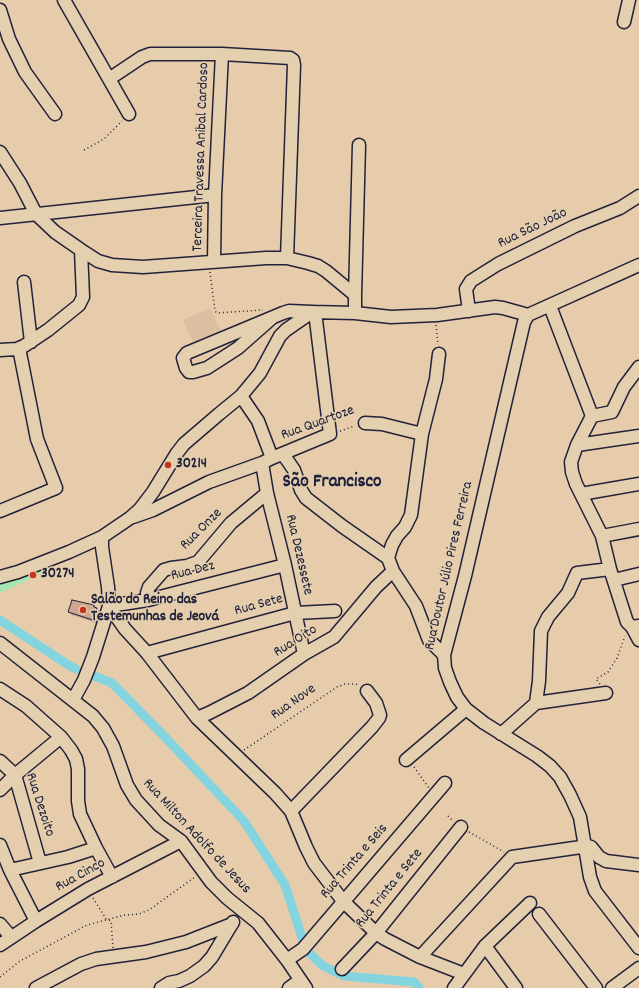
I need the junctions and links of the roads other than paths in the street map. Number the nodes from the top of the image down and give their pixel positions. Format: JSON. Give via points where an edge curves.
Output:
{"nodes":[{"id":1,"x":64,"y":0,"type":"edge"},
{"id":2,"x":629,"y":0,"type":"edge"},
{"id":3,"x":0,"y":10,"type":"edge"},
{"id":4,"x":624,"y":22,"type":"dead end"},
{"id":5,"x":222,"y":54,"type":"junction"},
{"id":6,"x":109,"y":79,"type":"junction"},
{"id":7,"x":55,"y":114,"type":"dead end"},
{"id":8,"x":129,"y":114,"type":"road end"},
{"id":9,"x":358,"y":145,"type":"dead end"},
{"id":10,"x":0,"y":152,"type":"edge"},
{"id":11,"x":215,"y":195,"type":"junction"},
{"id":12,"x":639,"y":196,"type":"edge"},
{"id":13,"x":36,"y":214,"type":"junction"},
{"id":14,"x":0,"y":218,"type":"edge"},
{"id":15,"x":80,"y":250,"type":"junction"},
{"id":16,"x":287,"y":258,"type":"junction"},
{"id":17,"x":214,"y":261,"type":"junction"},
{"id":18,"x":639,"y":265,"type":"edge"},
{"id":19,"x":24,"y":282,"type":"dead end"},
{"id":20,"x":356,"y":295,"type":"junction"},
{"id":21,"x":550,"y":306,"type":"junction"},
{"id":22,"x":469,"y":311,"type":"junction"},
{"id":23,"x":313,"y":312,"type":"junction"},
{"id":24,"x":355,"y":313,"type":"junction"},
{"id":25,"x":528,"y":315,"type":"junction"},
{"id":26,"x":272,"y":318,"type":"junction"},
{"id":27,"x":31,"y":342,"type":"junction"},
{"id":28,"x":18,"y":348,"type":"junction"},
{"id":29,"x":0,"y":350,"type":"edge"},
{"id":30,"x":439,"y":354,"type":"road end"},
{"id":31,"x":639,"y":367,"type":"edge"},
{"id":32,"x":241,"y":396,"type":"junction"},
{"id":33,"x":592,"y":416,"type":"junction"},
{"id":34,"x":365,"y":423,"type":"road end"},
{"id":35,"x":422,"y":434,"type":"junction"},
{"id":36,"x":639,"y":436,"type":"edge"},
{"id":37,"x":577,"y":445,"type":"junction"},
{"id":38,"x":283,"y":454,"type":"junction"},
{"id":39,"x":267,"y":460,"type":"junction"},
{"id":40,"x":639,"y":484,"type":"edge"},
{"id":41,"x":267,"y":493,"type":"junction"},
{"id":42,"x":581,"y":494,"type":"junction"},
{"id":43,"x":0,"y":511,"type":"edge"},
{"id":44,"x":130,"y":518,"type":"junction"},
{"id":45,"x":639,"y":529,"type":"edge"},
{"id":46,"x":602,"y":536,"type":"junction"},
{"id":47,"x":102,"y":537,"type":"junction"},
{"id":48,"x":388,"y":558,"type":"junction"},
{"id":49,"x":285,"y":565,"type":"junction"},
{"id":50,"x":393,"y":571,"type":"junction"},
{"id":51,"x":612,"y":574,"type":"junction"},
{"id":52,"x":639,"y":574,"type":"edge"},
{"id":53,"x":0,"y":577,"type":"edge"},
{"id":54,"x":148,"y":600,"type":"junction"},
{"id":55,"x":109,"y":606,"type":"junction"},
{"id":56,"x":335,"y":611,"type":"dead end"},
{"id":57,"x":295,"y":613,"type":"junction"},
{"id":58,"x":634,"y":626,"type":"edge"},
{"id":59,"x":639,"y":640,"type":"edge"},
{"id":60,"x":0,"y":643,"type":"edge"},
{"id":61,"x":147,"y":653,"type":"junction"},
{"id":62,"x":304,"y":654,"type":"junction"},
{"id":63,"x":444,"y":655,"type":"junction"},
{"id":64,"x":0,"y":689,"type":"edge"},
{"id":65,"x":367,"y":691,"type":"road end"},
{"id":66,"x":606,"y":693,"type":"road end"},
{"id":67,"x":73,"y":700,"type":"junction"},
{"id":68,"x":536,"y":703,"type":"junction"},
{"id":69,"x":466,"y":709,"type":"junction"},
{"id":70,"x":197,"y":718,"type":"junction"},
{"id":71,"x":501,"y":734,"type":"junction"},
{"id":72,"x":61,"y":737,"type":"junction"},
{"id":73,"x":406,"y":760,"type":"road end"},
{"id":74,"x":0,"y":761,"type":"edge"},
{"id":75,"x":15,"y":775,"type":"junction"},
{"id":76,"x":445,"y":783,"type":"dead end"},
{"id":77,"x":0,"y":790,"type":"edge"},
{"id":78,"x":291,"y":811,"type":"junction"},
{"id":79,"x":461,"y":827,"type":"road end"},
{"id":80,"x":181,"y":841,"type":"junction"},
{"id":81,"x":0,"y":845,"type":"edge"},
{"id":82,"x":585,"y":847,"type":"junction"},
{"id":83,"x":96,"y":848,"type":"junction"},
{"id":84,"x":40,"y":863,"type":"junction"},
{"id":85,"x":639,"y":865,"type":"edge"},
{"id":86,"x":10,"y":870,"type":"junction"},
{"id":87,"x":112,"y":877,"type":"junction"},
{"id":88,"x":343,"y":901,"type":"junction"},
{"id":89,"x":530,"y":903,"type":"dead end"},
{"id":90,"x":243,"y":910,"type":"junction"},
{"id":91,"x":539,"y":914,"type":"dead end"},
{"id":92,"x":36,"y":921,"type":"junction"},
{"id":93,"x":0,"y":924,"type":"edge"},
{"id":94,"x":232,"y":924,"type":"junction"},
{"id":95,"x":376,"y":933,"type":"junction"},
{"id":96,"x":12,"y":937,"type":"junction"},
{"id":97,"x":0,"y":945,"type":"edge"},
{"id":98,"x":485,"y":946,"type":"junction"},
{"id":99,"x":639,"y":948,"type":"edge"},
{"id":100,"x":420,"y":958,"type":"junction"},
{"id":101,"x":287,"y":960,"type":"junction"},
{"id":102,"x":639,"y":968,"type":"edge"},
{"id":103,"x":342,"y":969,"type":"dead end"},
{"id":104,"x":464,"y":974,"type":"junction"},
{"id":105,"x":177,"y":984,"type":"edge"},
{"id":106,"x":303,"y":984,"type":"edge"},
{"id":107,"x":36,"y":988,"type":"edge"},
{"id":108,"x":161,"y":988,"type":"edge"},
{"id":109,"x":289,"y":988,"type":"edge"},
{"id":110,"x":454,"y":988,"type":"edge"},
{"id":111,"x":516,"y":988,"type":"edge"},
{"id":112,"x":596,"y":988,"type":"edge"},
{"id":113,"x":612,"y":988,"type":"edge"}],
"edges":[{"from":1,"to":6,"type":"street"},
{"from":2,"to":4,"type":"street"},
{"from":3,"to":7,"type":"street","via":[[9,39],[22,66]]},
{"from":5,"to":6,"type":"street","via":[[150,54]]},
{"from":5,"to":11,"type":"street","name":"Terceira Travessa Anibal Cardoso"},
{"from":5,"to":16,"type":"street","via":[[293,60]]},
{"from":6,"to":8,"type":"street"},
{"from":9,"to":20,"type":"street"},
{"from":10,"to":13,"type":"street","via":[[20,182]]},
{"from":11,"to":13,"type":"street"},
{"from":11,"to":17,"type":"street","name":"Terceira Travessa Anibal Cardoso"},
{"from":12,"to":22,"type":"street","name":"Rua São João","via":[[620,208],[575,226],[498,264],[471,281],[466,289]]},
{"from":13,"to":14,"type":"street"},
{"from":13,"to":15,"type":"street"},
{"from":15,"to":17,"type":"street","via":[[98,261],[112,265],[144,267]]},
{"from":15,"to":27,"type":"street","via":[[82,302]]},
{"from":16,"to":17,"type":"street"},
{"from":16,"to":20,"type":"street","via":[[318,266]]},
{"from":18,"to":21,"type":"street"},
{"from":19,"to":27,"type":"street"},
{"from":20,"to":24,"type":"street"},
{"from":21,"to":25,"type":"street"},
{"from":21,"to":33,"type":"street"},
{"from":22,"to":24,"type":"street","via":[[391,317]]},
{"from":22,"to":25,"type":"street","via":[[495,307]]},
{"from":23,"to":24,"type":"street"},
{"from":23,"to":26,"type":"street","via":[[289,311]]},
{"from":23,"to":32,"type":"street","via":[[280,336],[260,374]]},
{"from":23,"to":38,"type":"street","name":"Rua Quartoze","via":[[330,434]]},
{"from":25,"to":63,"type":"street","name":"Rua Doutor Júlio Pires Ferreira","via":[[522,327],[465,576]]},
{"from":26,"to":26,"type":"street","via":[[187,353],[184,358],[186,368],[189,372],[207,368],[238,348]]},
{"from":27,"to":28,"type":"street"},
{"from":28,"to":29,"type":"street"},
{"from":28,"to":43,"type":"street","via":[[37,439],[56,488]]},
{"from":30,"to":35,"type":"street","via":[[436,379]]},
{"from":31,"to":33,"type":"street","via":[[624,387],[612,412]]},
{"from":32,"to":39,"type":"street","name":"Rua Dezessete","via":[[258,421]]},
{"from":32,"to":44,"type":"street","via":[[184,444],[153,492]]},
{"from":33,"to":37,"type":"street"},
{"from":34,"to":35,"type":"street","name":"Rua Quartoze","via":[[382,424]]},
{"from":35,"to":48,"type":"street","via":[[411,515],[392,545]]},
{"from":36,"to":37,"type":"street"},
{"from":37,"to":42,"type":"street","via":[[571,467]]},
{"from":38,"to":39,"type":"street","name":"Rua Quartoze"},
{"from":38,"to":48,"type":"street","via":[[309,501]]},
{"from":39,"to":41,"type":"street","name":"Rua Dezessete"},
{"from":39,"to":44,"type":"street","name":"Rua Quartoze","via":[[208,482],[153,510]]},
{"from":40,"to":42,"type":"street"},
{"from":41,"to":49,"type":"street","name":"Rua Dezessete"},
{"from":41,"to":54,"type":"street","name":"Rua Onze","via":[[231,523],[198,562],[164,570],[148,587]]},
{"from":42,"to":46,"type":"street"},
{"from":44,"to":47,"type":"street"},
{"from":45,"to":46,"type":"street"},
{"from":46,"to":51,"type":"street"},
{"from":47,"to":53,"type":"street","via":[[49,561]]},
{"from":47,"to":55,"type":"street"},
{"from":48,"to":50,"type":"street"},
{"from":49,"to":54,"type":"street","name":"Rua Dez"},
{"from":49,"to":57,"type":"street","name":"Rua Dezessete"},
{"from":50,"to":62,"type":"street","name":"Rua Oito","via":[[376,587],[334,637]]},
{"from":50,"to":63,"type":"street","via":[[416,606],[429,640]]},
{"from":51,"to":52,"type":"street"},
{"from":51,"to":58,"type":"street","via":[[627,622]]},
{"from":51,"to":68,"type":"street","via":[[577,573],[568,593],[548,618],[541,631]]},
{"from":54,"to":55,"type":"street","name":"Rua Dez"},
{"from":55,"to":61,"type":"street","via":[[125,630]]},
{"from":55,"to":67,"type":"street","via":[[93,658]]},
{"from":56,"to":57,"type":"street","name":"Rua Sete"},
{"from":57,"to":61,"type":"street","name":"Rua Sete"},
{"from":57,"to":62,"type":"street","name":"Rua Dezessete"},
{"from":58,"to":59,"type":"street"},
{"from":60,"to":67,"type":"street","name":"Rua Milton Adolfo de Jesus"},
{"from":61,"to":70,"type":"street"},
{"from":62,"to":70,"type":"street","name":"Rua Oito","via":[[248,693]]},
{"from":63,"to":69,"type":"street","name":"Rua Doutor Júlio Pires Ferreira","via":[[450,682]]},
{"from":64,"to":72,"type":"street","via":[[26,706]]},
{"from":65,"to":78,"type":"street","via":[[376,704],[379,718]]},
{"from":66,"to":68,"type":"street"},
{"from":67,"to":80,"type":"street","name":"Rua Milton Adolfo de Jesus","via":[[103,728],[136,800],[159,825]]},
{"from":68,"to":71,"type":"street"},
{"from":69,"to":71,"type":"street","name":"Rua Doutor Júlio Pires Ferreira"},
{"from":69,"to":73,"type":"street"},
{"from":70,"to":78,"type":"street"},
{"from":71,"to":82,"type":"street","name":"Rua Doutor Júlio Pires Ferreira","via":[[537,756],[560,777],[580,817]]},
{"from":72,"to":75,"type":"street"},
{"from":72,"to":83,"type":"street","via":[[76,759],[79,807]]},
{"from":74,"to":75,"type":"street","name":"Rua Dezoito"},
{"from":75,"to":77,"type":"street"},
{"from":75,"to":84,"type":"street","name":"Rua Dezoito"},
{"from":76,"to":88,"type":"street","name":"Rua Trinta e Seis"},
{"from":78,"to":88,"type":"street","via":[[314,863]]},
{"from":79,"to":95,"type":"street","name":"Rua Trinta e Sete"},
{"from":80,"to":87,"type":"street","name":"Rua Cinco"},
{"from":80,"to":90,"type":"street","name":"Rua Milton Adolfo de Jesus","via":[[227,898]]},
{"from":81,"to":86,"type":"street"},
{"from":82,"to":85,"type":"street","via":[[591,847],[606,861]]},
{"from":82,"to":99,"type":"street","name":"Rua Doutor Júlio Pires Ferreira","via":[[595,891]]},
{"from":82,"to":100,"type":"street","via":[[512,857]]},
{"from":83,"to":84,"type":"street"},
{"from":83,"to":87,"type":"street"},
{"from":84,"to":86,"type":"street"},
{"from":86,"to":92,"type":"street"},
{"from":87,"to":92,"type":"street","name":"Rua Cinco"},
{"from":88,"to":95,"type":"street"},
{"from":88,"to":101,"type":"street","name":"Rua Trinta e Seis","via":[[305,947]]},
{"from":89,"to":98,"type":"street"},
{"from":90,"to":94,"type":"street"},
{"from":90,"to":101,"type":"street","name":"Rua Milton Adolfo de Jesus","via":[[258,923]]},
{"from":91,"to":112,"type":"street"},
{"from":92,"to":96,"type":"street","name":"Rua Cinco"},
{"from":93,"to":96,"type":"street"},
{"from":94,"to":105,"type":"street","via":[[204,966]]},
{"from":94,"to":107,"type":"street","via":[[186,942],[146,952],[96,959],[81,964]]},
{"from":95,"to":100,"type":"street"},
{"from":95,"to":103,"type":"street","name":"Rua Trinta e Sete"},
{"from":96,"to":97,"type":"street","name":"Rua Cinco"},
{"from":98,"to":104,"type":"street"},
{"from":98,"to":111,"type":"street"},
{"from":100,"to":104,"type":"street"},
{"from":101,"to":106,"type":"street","name":"Rua Milton Adolfo de Jesus"},
{"from":102,"to":113,"type":"street"},
{"from":104,"to":110,"type":"street"},
{"from":105,"to":108,"type":"street","via":[[169,983]]},
{"from":106,"to":109,"type":"street"}]}
